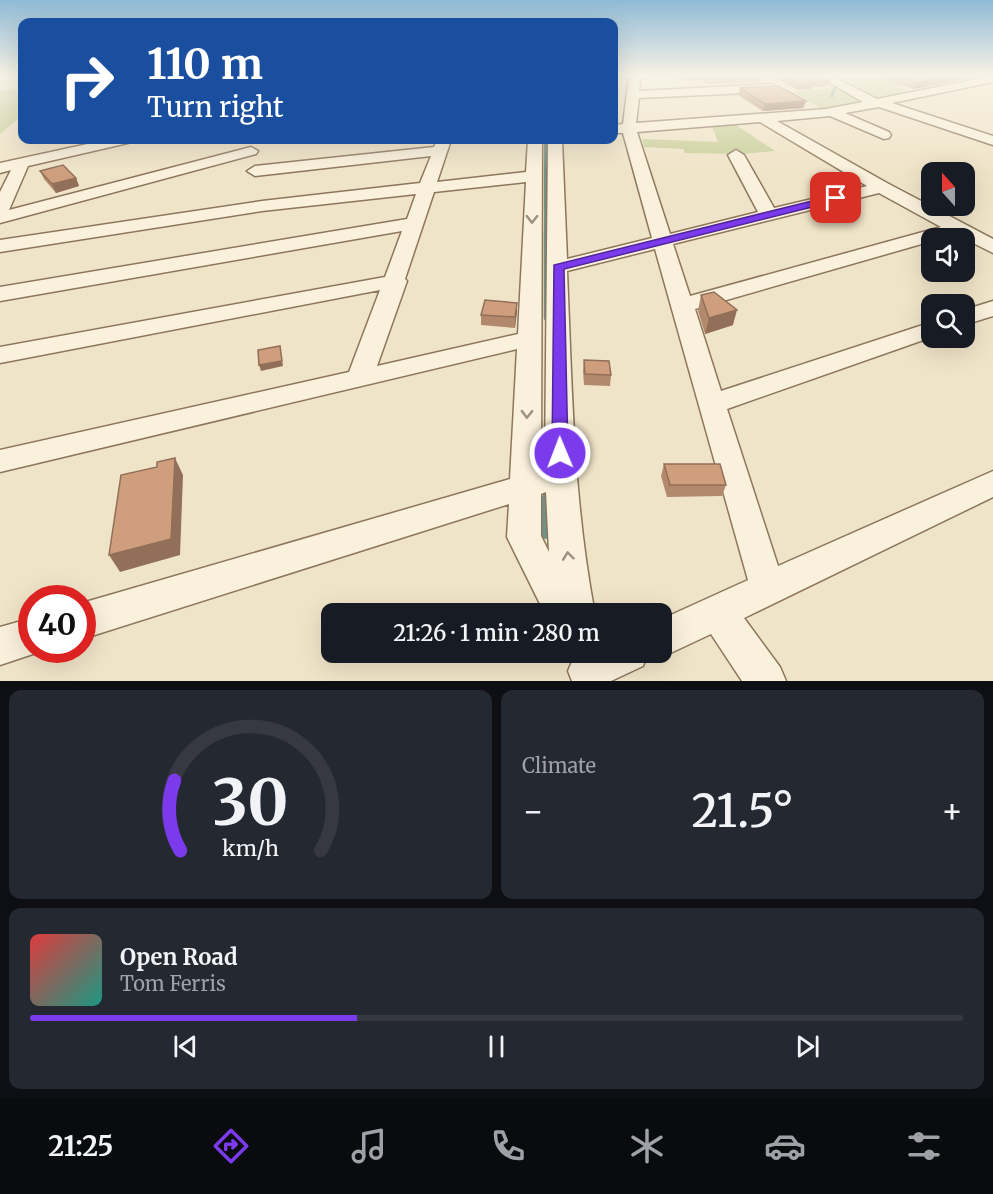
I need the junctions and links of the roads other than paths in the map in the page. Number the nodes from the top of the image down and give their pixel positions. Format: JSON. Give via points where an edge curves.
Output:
{"nodes":[{"id":1,"x":628,"y":108,"type":"edge"},
{"id":2,"x":817,"y":108,"type":"edge"},
{"id":3,"x":857,"y":108,"type":"edge"},
{"id":4,"x":890,"y":108,"type":"edge"},
{"id":5,"x":828,"y":113,"type":"junction"},
{"id":6,"x":764,"y":119,"type":"junction"},
{"id":7,"x":993,"y":128,"type":"edge"},
{"id":8,"x":621,"y":129,"type":"edge"},
{"id":9,"x":970,"y":133,"type":"junction"},
{"id":10,"x":884,"y":135,"type":"dead end"},
{"id":11,"x":993,"y":141,"type":"edge"},
{"id":12,"x":535,"y":144,"type":"edge"},
{"id":13,"x":555,"y":144,"type":"edge"},
{"id":14,"x":80,"y":145,"type":"edge"},
{"id":15,"x":249,"y":145,"type":"edge"},
{"id":16,"x":442,"y":145,"type":"edge"},
{"id":17,"x":736,"y":155,"type":"dead end"},
{"id":18,"x":22,"y":163,"type":"junction"},
{"id":19,"x":0,"y":168,"type":"edge"},
{"id":20,"x":533,"y":176,"type":"junction"},
{"id":21,"x":428,"y":186,"type":"junction"},
{"id":22,"x":881,"y":187,"type":"junction"},
{"id":23,"x":258,"y":188,"type":"junction"},
{"id":24,"x":0,"y":210,"type":"edge"},
{"id":25,"x":769,"y":215,"type":"junction"},
{"id":26,"x":0,"y":218,"type":"edge"},
{"id":27,"x":415,"y":224,"type":"junction"},
{"id":28,"x":957,"y":228,"type":"edge"},
{"id":29,"x":921,"y":238,"type":"edge"},
{"id":30,"x":975,"y":238,"type":"edge"},
{"id":31,"x":662,"y":242,"type":"junction"},
{"id":32,"x":0,"y":246,"type":"edge"},
{"id":33,"x":993,"y":247,"type":"edge"},
{"id":34,"x":558,"y":267,"type":"junction"},
{"id":35,"x":396,"y":281,"type":"junction"},
{"id":36,"x":0,"y":294,"type":"edge"},
{"id":37,"x":683,"y":305,"type":"junction"},
{"id":38,"x":993,"y":308,"type":"edge"},
{"id":39,"x":975,"y":314,"type":"edge"},
{"id":40,"x":921,"y":333,"type":"edge"},
{"id":41,"x":529,"y":339,"type":"junction"},
{"id":42,"x":0,"y":355,"type":"edge"},
{"id":43,"x":360,"y":377,"type":"junction"},
{"id":44,"x":712,"y":404,"type":"junction"},
{"id":45,"x":0,"y":461,"type":"edge"},
{"id":46,"x":560,"y":476,"type":"junction"},
{"id":47,"x":993,"y":483,"type":"edge"},
{"id":48,"x":526,"y":488,"type":"junction"},
{"id":49,"x":768,"y":589,"type":"junction"},
{"id":50,"x":558,"y":603,"type":"edge"},
{"id":51,"x":575,"y":603,"type":"edge"},
{"id":52,"x":717,"y":612,"type":"junction"},
{"id":53,"x":96,"y":617,"type":"edge"},
{"id":54,"x":672,"y":633,"type":"edge"},
{"id":55,"x":766,"y":681,"type":"edge"}],
"edges":[{"from":1,"to":8,"type":"street"},
{"from":2,"to":5,"type":"street"},
{"from":3,"to":5,"type":"street"},
{"from":4,"to":9,"type":"street"},
{"from":5,"to":6,"type":"street"},
{"from":5,"to":10,"type":"street"},
{"from":6,"to":8,"type":"street"},
{"from":6,"to":22,"type":"street"},
{"from":7,"to":9,"type":"street"},
{"from":8,"to":31,"type":"street"},
{"from":9,"to":11,"type":"street"},
{"from":12,"to":20,"type":"street"},
{"from":13,"to":34,"type":"street"},
{"from":14,"to":18,"type":"street"},
{"from":15,"to":23,"type":"street"},
{"from":15,"to":26,"type":"street"},
{"from":16,"to":21,"type":"street"},
{"from":16,"to":23,"type":"street"},
{"from":17,"to":25,"type":"street"},
{"from":18,"to":19,"type":"street"},
{"from":18,"to":24,"type":"street"},
{"from":20,"to":21,"type":"street"},
{"from":20,"to":41,"type":"street","one_way":true},
{"from":21,"to":23,"type":"street"},
{"from":21,"to":27,"type":"street"},
{"from":22,"to":25,"type":"street"},
{"from":22,"to":28,"type":"street"},
{"from":23,"to":32,"type":"street"},
{"from":25,"to":31,"type":"street"},
{"from":27,"to":35,"type":"street"},
{"from":27,"to":36,"type":"street"},
{"from":29,"to":37,"type":"street"},
{"from":30,"to":33,"type":"street"},
{"from":31,"to":34,"type":"street"},
{"from":31,"to":37,"type":"street"},
{"from":34,"to":46,"type":"street"},
{"from":35,"to":42,"type":"street"},
{"from":35,"to":43,"type":"street"},
{"from":37,"to":44,"type":"street"},
{"from":38,"to":39,"type":"street"},
{"from":40,"to":44,"type":"street"},
{"from":41,"to":43,"type":"street"},
{"from":41,"to":48,"type":"street","one_way":true},
{"from":43,"to":45,"type":"street"},
{"from":44,"to":49,"type":"street"},
{"from":46,"to":48,"type":"street"},
{"from":51,"to":46,"type":"street","one_way":true},
{"from":47,"to":49,"type":"street"},
{"from":48,"to":50,"type":"street","via":[[524,537]]},
{"from":48,"to":53,"type":"street"},
{"from":49,"to":52,"type":"street"},
{"from":52,"to":54,"type":"street"},
{"from":52,"to":55,"type":"street"}]}
